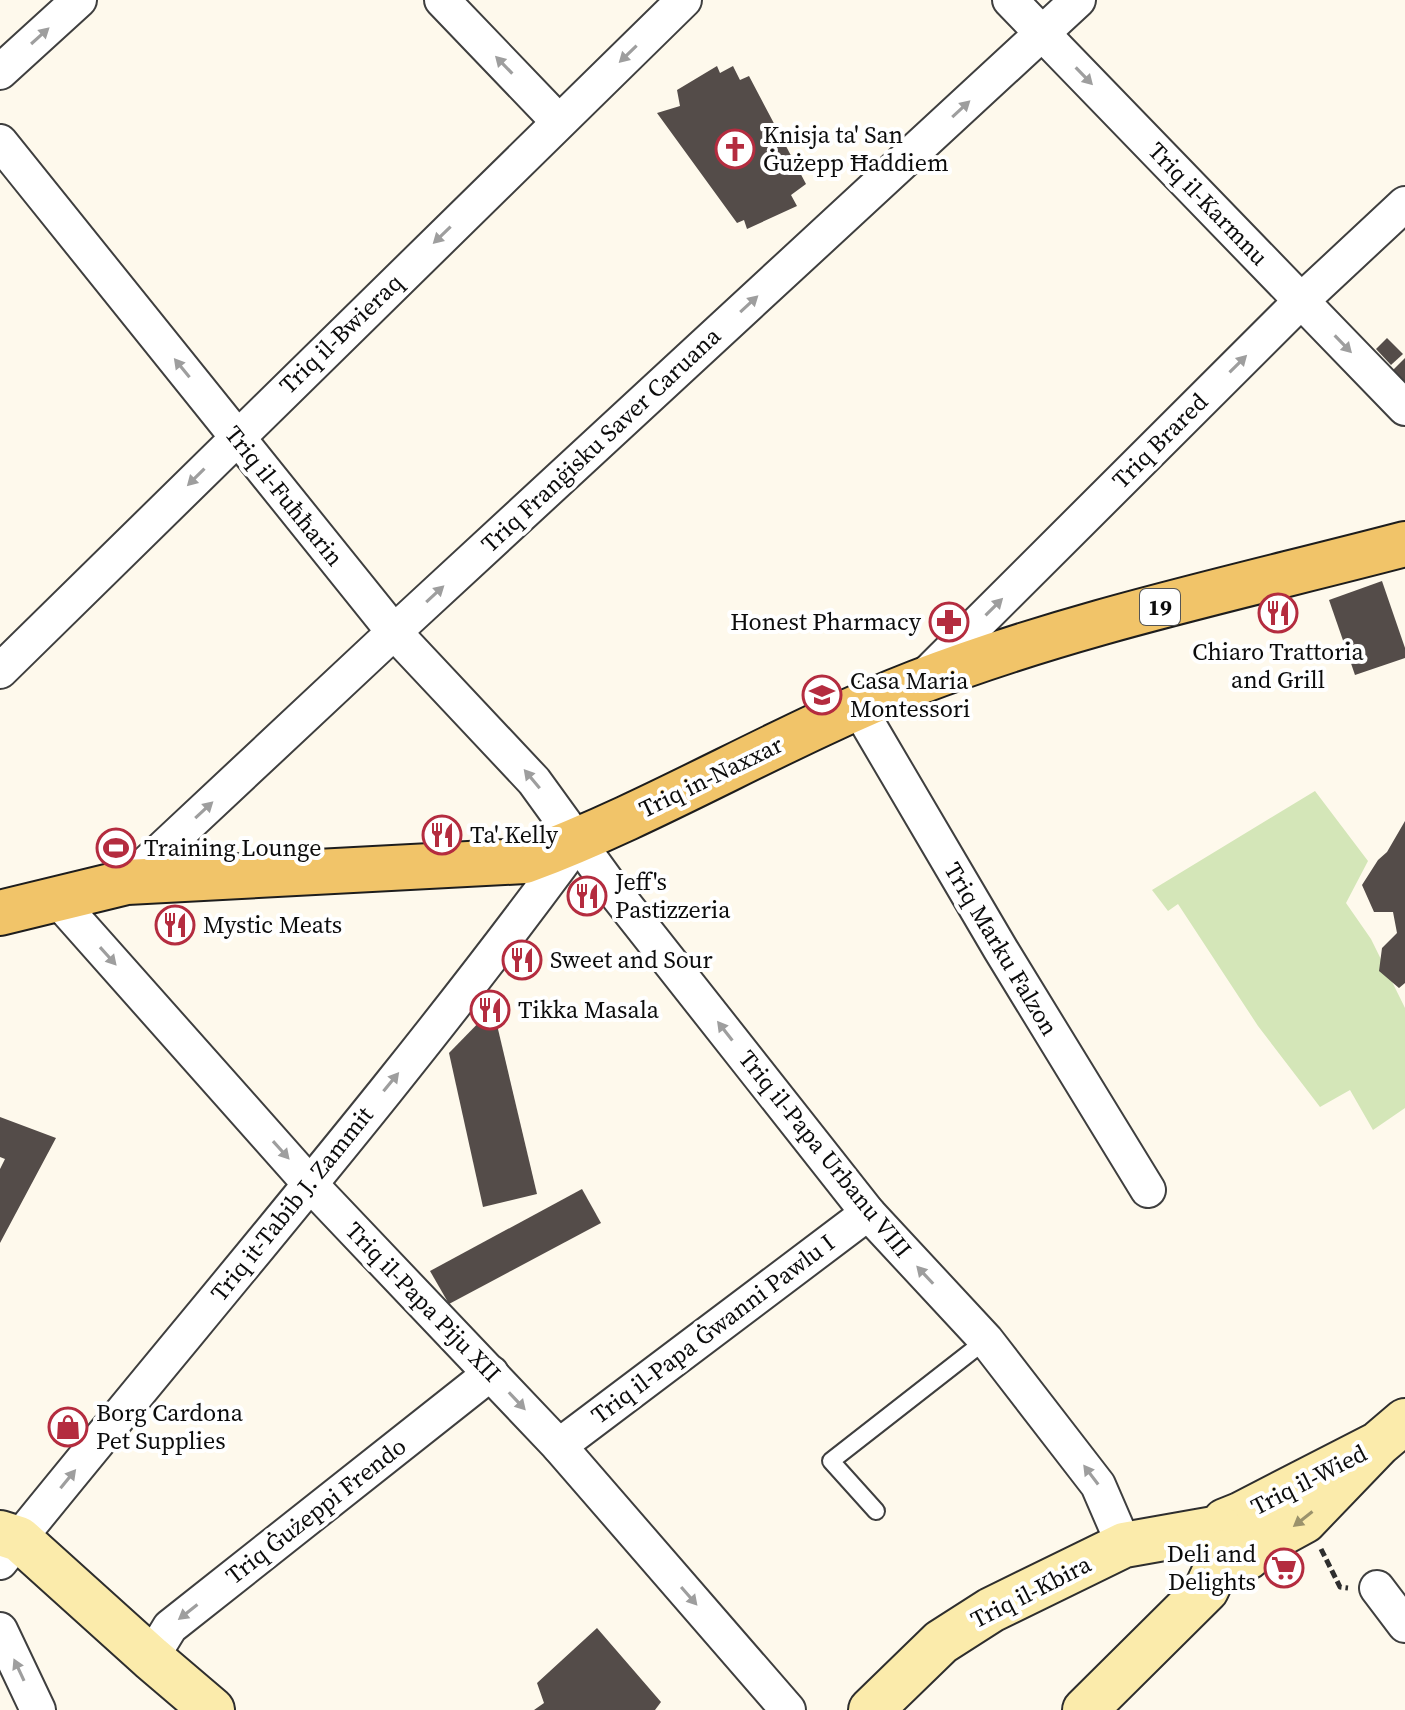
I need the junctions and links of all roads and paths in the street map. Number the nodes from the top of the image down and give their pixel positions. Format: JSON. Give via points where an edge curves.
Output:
{"nodes":[{"id":1,"x":79,"y":0,"type":"edge"},
{"id":2,"x":442,"y":0,"type":"edge"},
{"id":3,"x":684,"y":0,"type":"edge"},
{"id":4,"x":1010,"y":0,"type":"edge"},
{"id":5,"x":1078,"y":0,"type":"edge"},
{"id":6,"x":1043,"y":33,"type":"junction"},
{"id":7,"x":0,"y":72,"type":"edge"},
{"id":8,"x":558,"y":121,"type":"junction"},
{"id":9,"x":0,"y":142,"type":"edge"},
{"id":10,"x":1405,"y":204,"type":"edge"},
{"id":11,"x":1301,"y":301,"type":"junction"},
{"id":12,"x":1405,"y":408,"type":"edge"},
{"id":13,"x":237,"y":437,"type":"junction"},
{"id":14,"x":1405,"y":544,"type":"edge"},
{"id":15,"x":394,"y":632,"type":"junction"},
{"id":16,"x":0,"y":671,"type":"edge"},
{"id":17,"x":919,"y":682,"type":"junction"},
{"id":18,"x":858,"y":707,"type":"junction"},
{"id":19,"x":578,"y":841,"type":"junction"},
{"id":20,"x":127,"y":882,"type":"junction"},
{"id":21,"x":56,"y":898,"type":"junction"},
{"id":22,"x":0,"y":913,"type":"edge"},
{"id":23,"x":310,"y":1184,"type":"junction"},
{"id":24,"x":1148,"y":1190,"type":"dead end"},
{"id":25,"x":868,"y":1213,"type":"junction"},
{"id":26,"x":986,"y":1340,"type":"junction"},
{"id":27,"x":491,"y":1373,"type":"junction"},
{"id":28,"x":1391,"y":1433,"type":"edge"},
{"id":29,"x":559,"y":1446,"type":"junction"},
{"id":30,"x":876,"y":1511,"type":"dead end"},
{"id":31,"x":1304,"y":1521,"type":"junction"},
{"id":32,"x":1236,"y":1535,"type":"junction"},
{"id":33,"x":6,"y":1545,"type":"edge"},
{"id":34,"x":1124,"y":1545,"type":"junction"},
{"id":35,"x":1377,"y":1588,"type":"joint"},
{"id":36,"x":1405,"y":1625,"type":"edge"},
{"id":37,"x":0,"y":1630,"type":"edge"},
{"id":38,"x":151,"y":1658,"type":"junction"},
{"id":39,"x":1096,"y":1706,"type":"edge"},
{"id":40,"x":38,"y":1710,"type":"edge"},
{"id":41,"x":212,"y":1710,"type":"edge"},
{"id":42,"x":788,"y":1710,"type":"edge"},
{"id":43,"x":871,"y":1710,"type":"edge"}],
"edges":[{"from":7,"to":1,"type":"street","one_way":true},
{"from":8,"to":2,"type":"street","one_way":true},
{"from":3,"to":8,"type":"street","name":"Triq il-Bwieraq","one_way":true},
{"from":4,"to":6,"type":"street","name":"Triq il-Karmnu"},
{"from":5,"to":6,"type":"street","name":"Triq Franġisku Saver Caruana"},
{"from":6,"to":11,"type":"street","name":"Triq il-Karmnu","one_way":true},
{"from":15,"to":6,"type":"street","name":"Triq Franġisku Saver Caruana","one_way":true},
{"from":8,"to":13,"type":"street","name":"Triq il-Bwieraq","one_way":true},
{"from":13,"to":9,"type":"street","name":"Triq il-Fuħħarin","one_way":true},
{"from":10,"to":11,"type":"street","name":"Triq Brared"},
{"from":11,"to":12,"type":"street","name":"Triq il-Karmnu","one_way":true},
{"from":17,"to":11,"type":"street","name":"Triq Brared","one_way":true},
{"from":13,"to":15,"type":"street","name":"Triq il-Fuħħarin"},
{"from":13,"to":16,"type":"street","name":"Triq il-Bwieraq","one_way":true},
{"from":14,"to":17,"type":"main road","name":"Triq in-Naxxar","number":"19","via":[[1093,625]]},
{"from":19,"to":15,"type":"street","name":"Triq il-Fuħħarin","one_way":true,"via":[[534,781]]},
{"from":20,"to":15,"type":"street","name":"Triq Franġisku Saver Caruana","one_way":true},
{"from":17,"to":18,"type":"main road","name":"Triq in-Naxxar","number":"19"},
{"from":18,"to":19,"type":"main road","name":"Triq in-Naxxar","number":"19"},
{"from":18,"to":24,"type":"street","name":"Triq Marku Falzon"},
{"from":19,"to":20,"type":"main road","name":"Triq in-Naxxar","number":"19","via":[[525,861]]},
{"from":23,"to":19,"type":"street","name":"Triq it-Tabib J. Zammit","one_way":true},
{"from":25,"to":19,"type":"street","name":"Triq il-Papa Urbanu VIII","one_way":true},
{"from":20,"to":21,"type":"main road","name":"Triq in-Naxxar","number":"19"},
{"from":21,"to":22,"type":"main road","name":"Triq in-Naxxar","number":"19"},
{"from":21,"to":23,"type":"street","name":"Triq il-Papa Piju XII","one_way":true},
{"from":23,"to":27,"type":"street","name":"Triq il-Papa Piju XII"},
{"from":33,"to":23,"type":"street","name":"Triq it-Tabib J. Zammit","one_way":true},
{"from":26,"to":25,"type":"street","name":"Triq il-Papa Urbanu VIII","one_way":true},
{"from":25,"to":29,"type":"street","name":"Triq il-Papa Ġwanni Pawlu I"},
{"from":26,"to":30,"type":"lane","via":[[831,1461]]},
{"from":34,"to":26,"type":"street","name":"Triq il-Papa Urbanu VIII","one_way":true,"via":[[1098,1485]]},
{"from":27,"to":29,"type":"street","name":"Triq il-Papa Piju XII","one_way":true},
{"from":27,"to":38,"type":"street","name":"Triq Ġużeppi Frendo","one_way":true,"via":[[170,1627]]},
{"from":28,"to":31,"type":"main road","name":"Triq il-Wied","one_way":true},
{"from":28,"to":32,"type":"main road","name":"Triq il-Wied"},
{"from":29,"to":42,"type":"street","name":"Triq il-Papa Piju XII","one_way":true},
{"from":31,"to":32,"type":"main road","name":"Triq il-Wied"},
{"from":31,"to":35,"type":"path","via":[[1340,1587]]},
{"from":32,"to":34,"type":"main road","name":"Triq il-Kbira"},
{"from":32,"to":39,"type":"main road","via":[[1206,1590]]},
{"from":33,"to":38,"type":"main road"},
{"from":34,"to":43,"type":"main road","name":"Triq il-Kbira","via":[[991,1610],[941,1642]]},
{"from":35,"to":36,"type":"street"},
{"from":40,"to":37,"type":"street","one_way":true},
{"from":38,"to":41,"type":"main road"}]}
